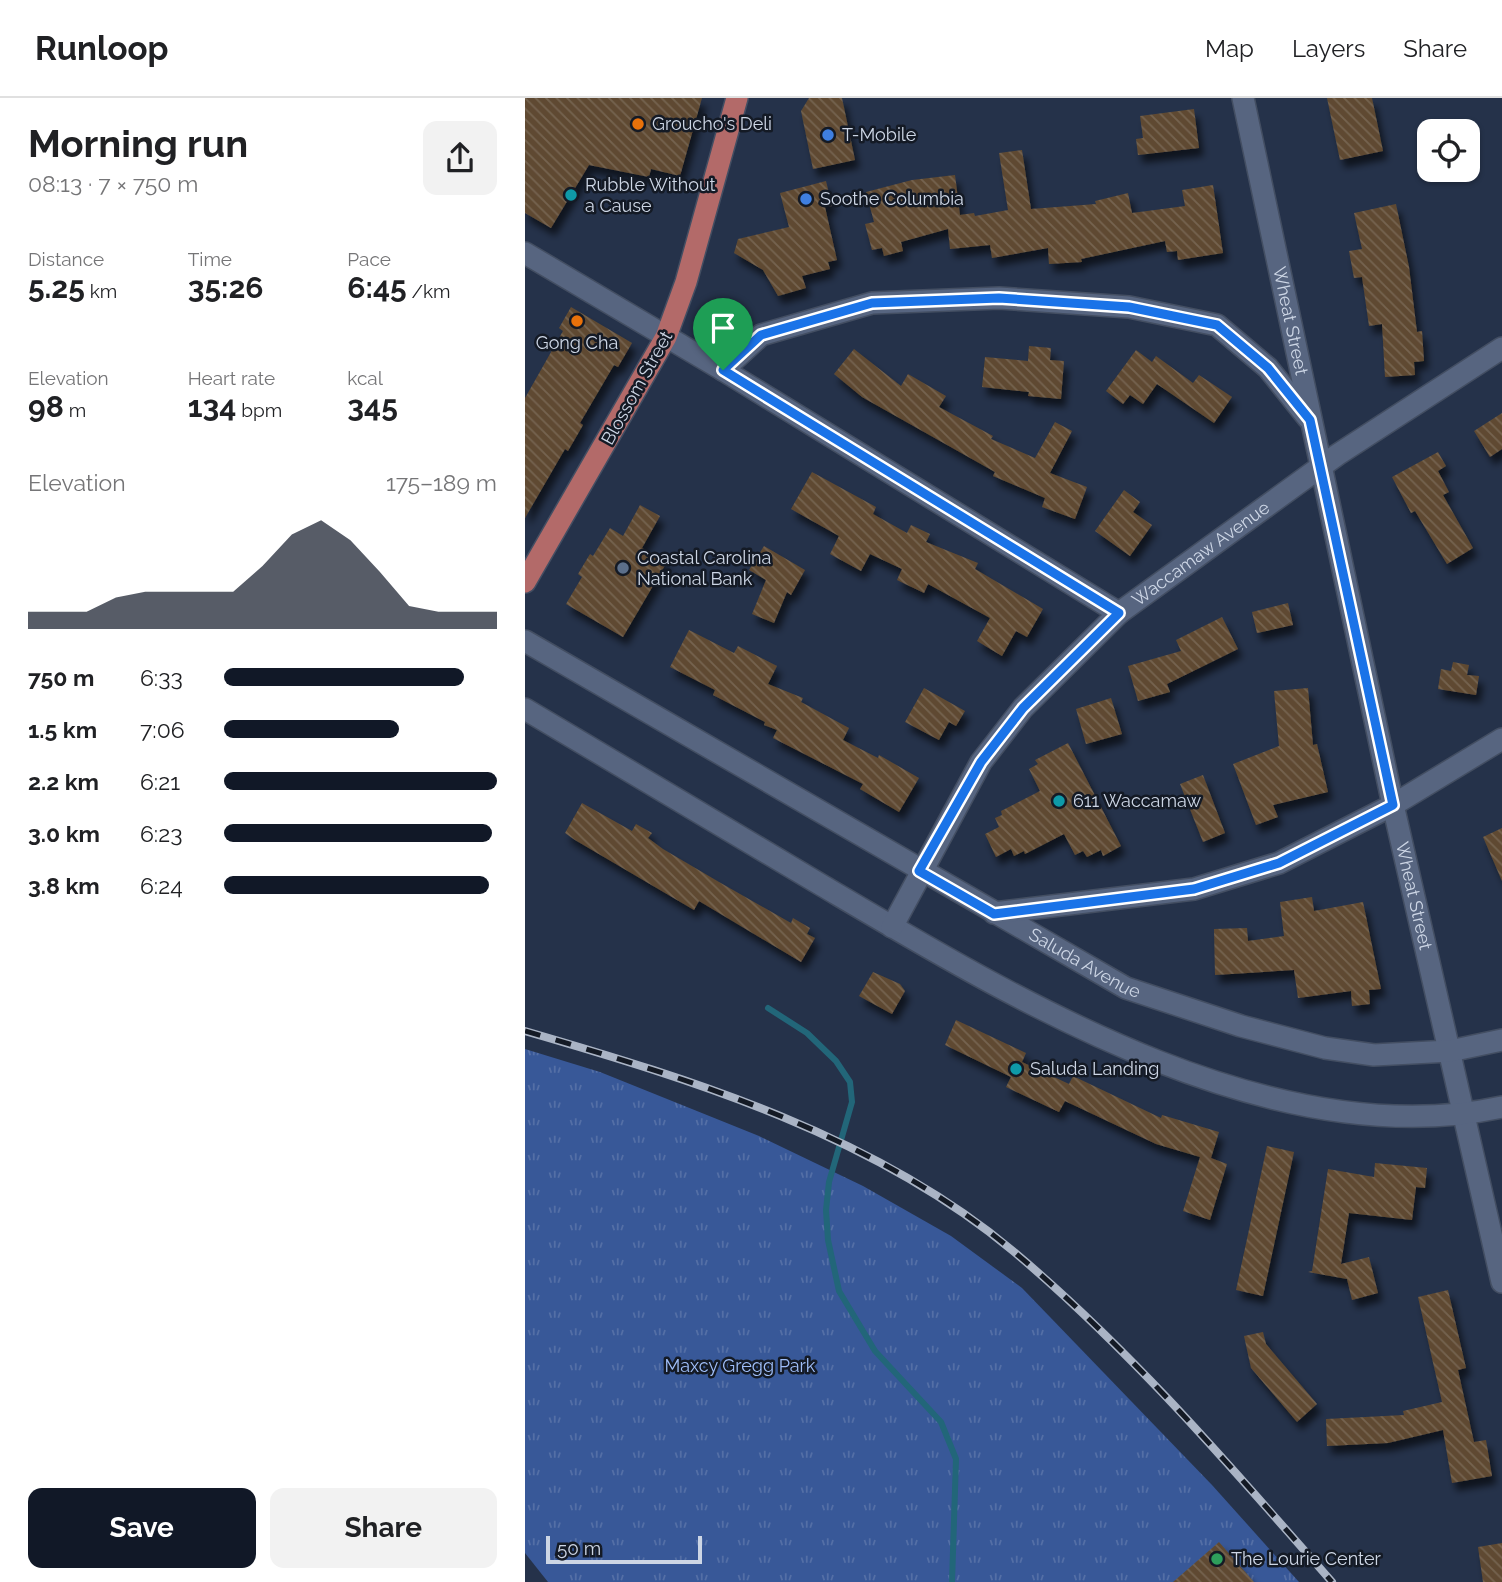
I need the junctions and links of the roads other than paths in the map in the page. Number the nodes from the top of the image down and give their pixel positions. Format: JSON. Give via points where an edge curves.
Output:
{"nodes":[{"id":1,"x":737,"y":98,"type":"edge"},
{"id":2,"x":1243,"y":98,"type":"edge"},
{"id":3,"x":525,"y":253,"type":"edge"},
{"id":4,"x":666,"y":337,"type":"junction"},
{"id":5,"x":1502,"y":348,"type":"edge"},
{"id":6,"x":723,"y":370,"type":"junction"},
{"id":7,"x":1310,"y":420,"type":"junction"},
{"id":8,"x":1322,"y":467,"type":"junction"},
{"id":9,"x":525,"y":582,"type":"edge"},
{"id":10,"x":1119,"y":613,"type":"junction"},
{"id":11,"x":525,"y":641,"type":"edge"},
{"id":12,"x":525,"y":709,"type":"edge"},
{"id":13,"x":1502,"y":739,"type":"edge"},
{"id":14,"x":1393,"y":805,"type":"junction"},
{"id":15,"x":919,"y":871,"type":"junction"},
{"id":16,"x":994,"y":914,"type":"junction"},
{"id":17,"x":892,"y":927,"type":"junction"},
{"id":18,"x":1502,"y":1040,"type":"edge"},
{"id":19,"x":1451,"y":1051,"type":"junction"},
{"id":20,"x":1502,"y":1107,"type":"edge"},
{"id":21,"x":1465,"y":1115,"type":"junction"},
{"id":22,"x":1502,"y":1282,"type":"edge"}],
"edges":[{"from":1,"to":4,"type":"main road","name":"Blossom Street"},
{"from":2,"to":7,"type":"street","name":"Wheat Street"},
{"from":3,"to":4,"type":"street"},
{"from":4,"to":6,"type":"street"},
{"from":4,"to":9,"type":"main road","name":"Blossom Street"},
{"from":5,"to":8,"type":"street","name":"Waccamaw Avenue"},
{"from":6,"to":7,"type":"street","via":[[761,335],[872,303],[999,298],[1129,307],[1217,325],[1268,368]]},
{"from":6,"to":10,"type":"street"},
{"from":7,"to":8,"type":"street","name":"Wheat Street"},
{"from":8,"to":10,"type":"street","name":"Waccamaw Avenue"},
{"from":8,"to":14,"type":"street","name":"Wheat Street"},
{"from":10,"to":15,"type":"street","name":"Waccamaw Avenue","via":[[1023,708],[997,741]]},
{"from":11,"to":15,"type":"street","name":"Saluda Avenue"},
{"from":12,"to":17,"type":"street"},
{"from":13,"to":14,"type":"street"},
{"from":14,"to":16,"type":"street","via":[[1279,863],[1194,889]]},
{"from":14,"to":19,"type":"street","name":"Wheat Street"},
{"from":15,"to":16,"type":"street","name":"Saluda Avenue"},
{"from":15,"to":17,"type":"street","name":"Waccamaw Avenue"},
{"from":16,"to":19,"type":"street","name":"Saluda Avenue","via":[[1126,988],[1241,1026],[1325,1048],[1374,1055]]},
{"from":17,"to":21,"type":"street","via":[[1036,1008],[1205,1077],[1282,1100],[1347,1111],[1413,1118]]},
{"from":18,"to":19,"type":"street","name":"Saluda Avenue"},
{"from":19,"to":21,"type":"street","name":"Wheat Street"},
{"from":20,"to":21,"type":"street"},
{"from":21,"to":22,"type":"street","name":"Wheat Street"}]}
